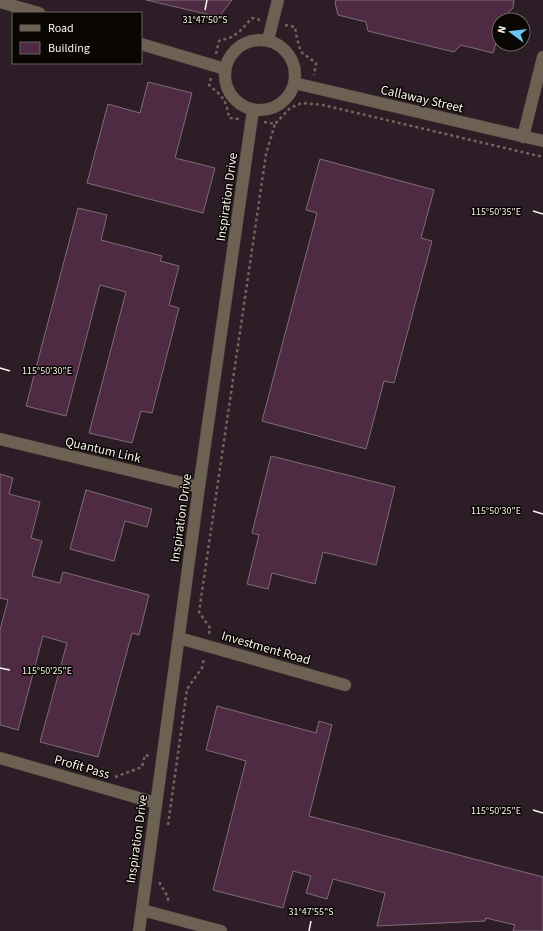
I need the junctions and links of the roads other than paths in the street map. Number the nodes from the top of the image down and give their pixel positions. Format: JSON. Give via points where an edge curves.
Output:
{"nodes":[{"id":1,"x":278,"y":0,"type":"edge"},
{"id":2,"x":0,"y":2,"type":"edge"},
{"id":3,"x":35,"y":12,"type":"edge"},
{"id":4,"x":268,"y":40,"type":"junction"},
{"id":5,"x":142,"y":44,"type":"edge"},
{"id":6,"x":543,"y":56,"type":"edge"},
{"id":7,"x":220,"y":67,"type":"junction"},
{"id":8,"x":294,"y":84,"type":"junction"},
{"id":9,"x":253,"y":115,"type":"junction"},
{"id":10,"x":522,"y":137,"type":"junction"},
{"id":11,"x":543,"y":141,"type":"edge"},
{"id":12,"x":0,"y":439,"type":"edge"},
{"id":13,"x":199,"y":487,"type":"junction"},
{"id":14,"x":179,"y":638,"type":"junction"},
{"id":15,"x":345,"y":685,"type":"dead end"},
{"id":16,"x":0,"y":758,"type":"edge"},
{"id":17,"x":156,"y":804,"type":"junction"},
{"id":18,"x":142,"y":910,"type":"junction"},
{"id":19,"x":139,"y":931,"type":"edge"},
{"id":20,"x":221,"y":931,"type":"edge"}],
"edges":[{"from":1,"to":4,"type":"street"},
{"from":2,"to":3,"type":"street"},
{"from":4,"to":7,"type":"street","via":[[251,41],[240,46]]},
{"from":4,"to":8,"type":"street","via":[[280,46],[291,57],[295,69]]},
{"from":5,"to":7,"type":"street"},
{"from":6,"to":10,"type":"street"},
{"from":7,"to":9,"type":"street","via":[[230,94]]},
{"from":8,"to":9,"type":"street","via":[[290,95],[280,105]]},
{"from":8,"to":10,"type":"street","name":"Callaway Street"},
{"from":9,"to":13,"type":"street","name":"Inspiration Drive"},
{"from":10,"to":11,"type":"street","name":"Callaway Street"},
{"from":12,"to":13,"type":"street","name":"Quantum Link"},
{"from":13,"to":14,"type":"street","name":"Inspiration Drive"},
{"from":14,"to":15,"type":"street","name":"Investment Road"},
{"from":14,"to":17,"type":"street","name":"Inspiration Drive"},
{"from":16,"to":17,"type":"street","name":"Profit Pass"},
{"from":17,"to":18,"type":"street","name":"Inspiration Drive"},
{"from":18,"to":19,"type":"street","name":"Inspiration Drive"},
{"from":18,"to":20,"type":"street"}]}
